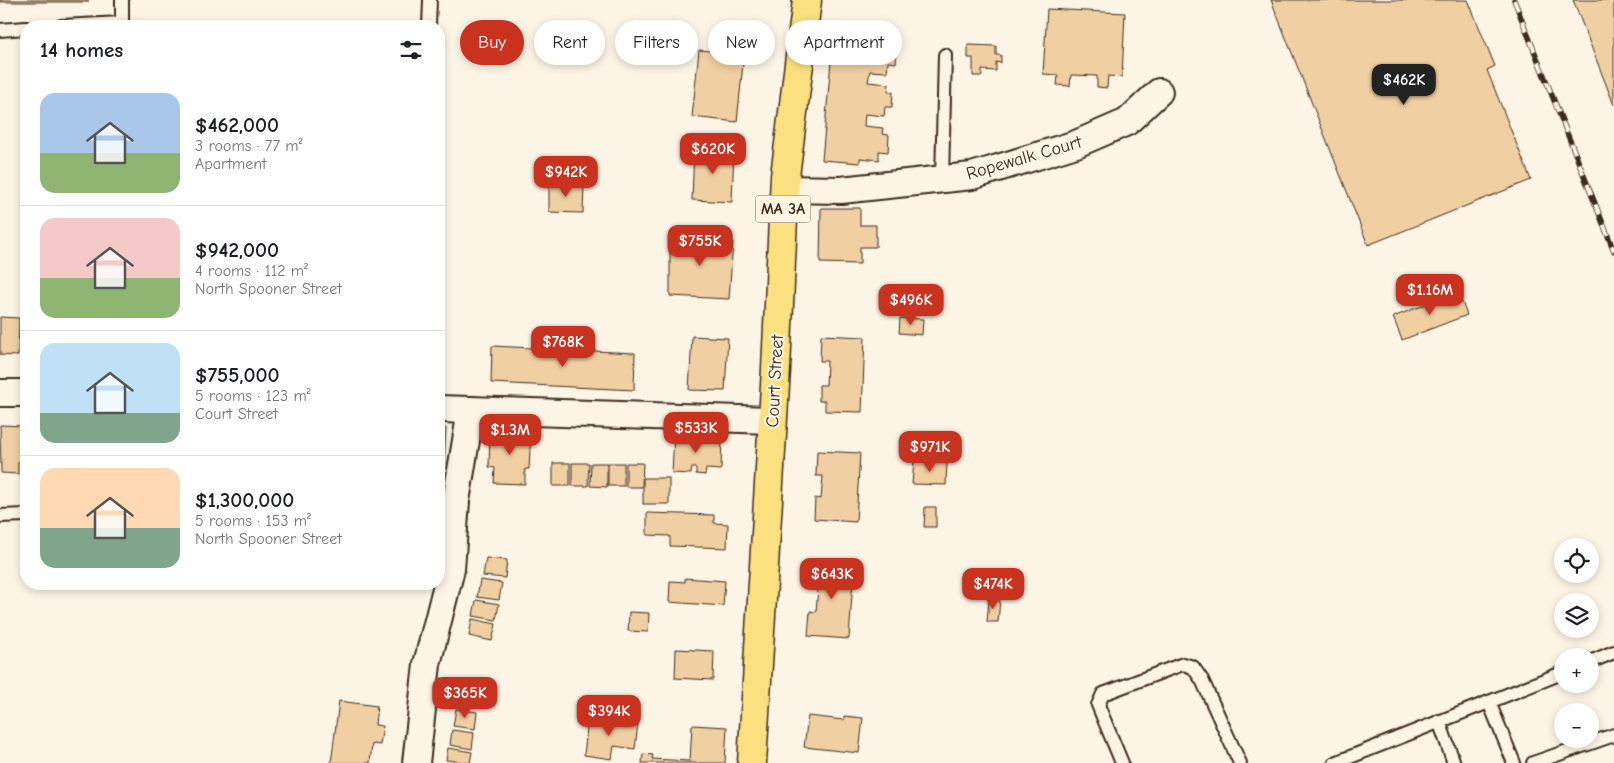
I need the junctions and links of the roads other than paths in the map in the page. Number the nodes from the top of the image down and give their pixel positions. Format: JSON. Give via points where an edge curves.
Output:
{"nodes":[{"id":1,"x":122,"y":0,"type":"edge"},
{"id":2,"x":430,"y":0,"type":"edge"},
{"id":3,"x":807,"y":0,"type":"edge"},
{"id":4,"x":122,"y":20,"type":"edge"},
{"id":5,"x":429,"y":20,"type":"edge"},
{"id":6,"x":20,"y":28,"type":"edge"},
{"id":7,"x":0,"y":30,"type":"edge"},
{"id":8,"x":945,"y":55,"type":"dead end"},
{"id":9,"x":1159,"y":92,"type":"dead end"},
{"id":10,"x":942,"y":179,"type":"junction"},
{"id":11,"x":784,"y":189,"type":"junction"},
{"id":12,"x":0,"y":393,"type":"edge"},
{"id":13,"x":20,"y":393,"type":"edge"},
{"id":14,"x":445,"y":409,"type":"edge"},
{"id":15,"x":471,"y":410,"type":"junction"},
{"id":16,"x":773,"y":420,"type":"junction"},
{"id":17,"x":20,"y":515,"type":"edge"},
{"id":18,"x":0,"y":516,"type":"edge"},
{"id":19,"x":446,"y":548,"type":"edge"},
{"id":20,"x":1614,"y":652,"type":"edge"},
{"id":21,"x":1599,"y":658,"type":"edge"},
{"id":22,"x":1554,"y":676,"type":"edge"},
{"id":23,"x":1489,"y":702,"type":"junction"},
{"id":24,"x":1439,"y":721,"type":"junction"},
{"id":25,"x":1614,"y":735,"type":"edge"},
{"id":26,"x":416,"y":763,"type":"edge"},
{"id":27,"x":752,"y":763,"type":"edge"},
{"id":28,"x":1122,"y":763,"type":"edge"},
{"id":29,"x":1240,"y":763,"type":"edge"},
{"id":30,"x":1335,"y":763,"type":"edge"},
{"id":31,"x":1454,"y":763,"type":"edge"},
{"id":32,"x":1514,"y":763,"type":"edge"},
{"id":33,"x":1533,"y":763,"type":"edge"}],
"edges":[{"from":1,"to":4,"type":"lane"},
{"from":2,"to":5,"type":"lane"},
{"from":3,"to":11,"type":"main road","name":"Court Street","number":"MA 3A"},
{"from":6,"to":7,"type":"lane"},
{"from":8,"to":10,"type":"lane"},
{"from":9,"to":10,"type":"street","name":"Ropewalk Court","via":[[1127,122],[1076,144],[972,176]]},
{"from":10,"to":11,"type":"street","name":"Ropewalk Court","via":[[841,190]]},
{"from":11,"to":16,"type":"main road","name":"Court Street","number":"MA 3A"},
{"from":12,"to":13,"type":"street"},
{"from":14,"to":15,"type":"street"},
{"from":15,"to":16,"type":"street"},
{"from":15,"to":19,"type":"street"},
{"from":16,"to":27,"type":"main road","name":"Court Street","number":"MA 3A"},
{"from":17,"to":18,"type":"lane"},
{"from":19,"to":26,"type":"street","via":[[452,569],[427,664]]},
{"from":20,"to":21,"type":"lane"},
{"from":22,"to":23,"type":"lane"},
{"from":23,"to":24,"type":"lane"},
{"from":23,"to":32,"type":"lane"},
{"from":24,"to":30,"type":"lane"},
{"from":24,"to":31,"type":"lane"},
{"from":25,"to":33,"type":"lane"},
{"from":28,"to":29,"type":"lane","via":[[1098,705],[1104,694],[1183,664],[1193,667],[1202,680]]}]}
